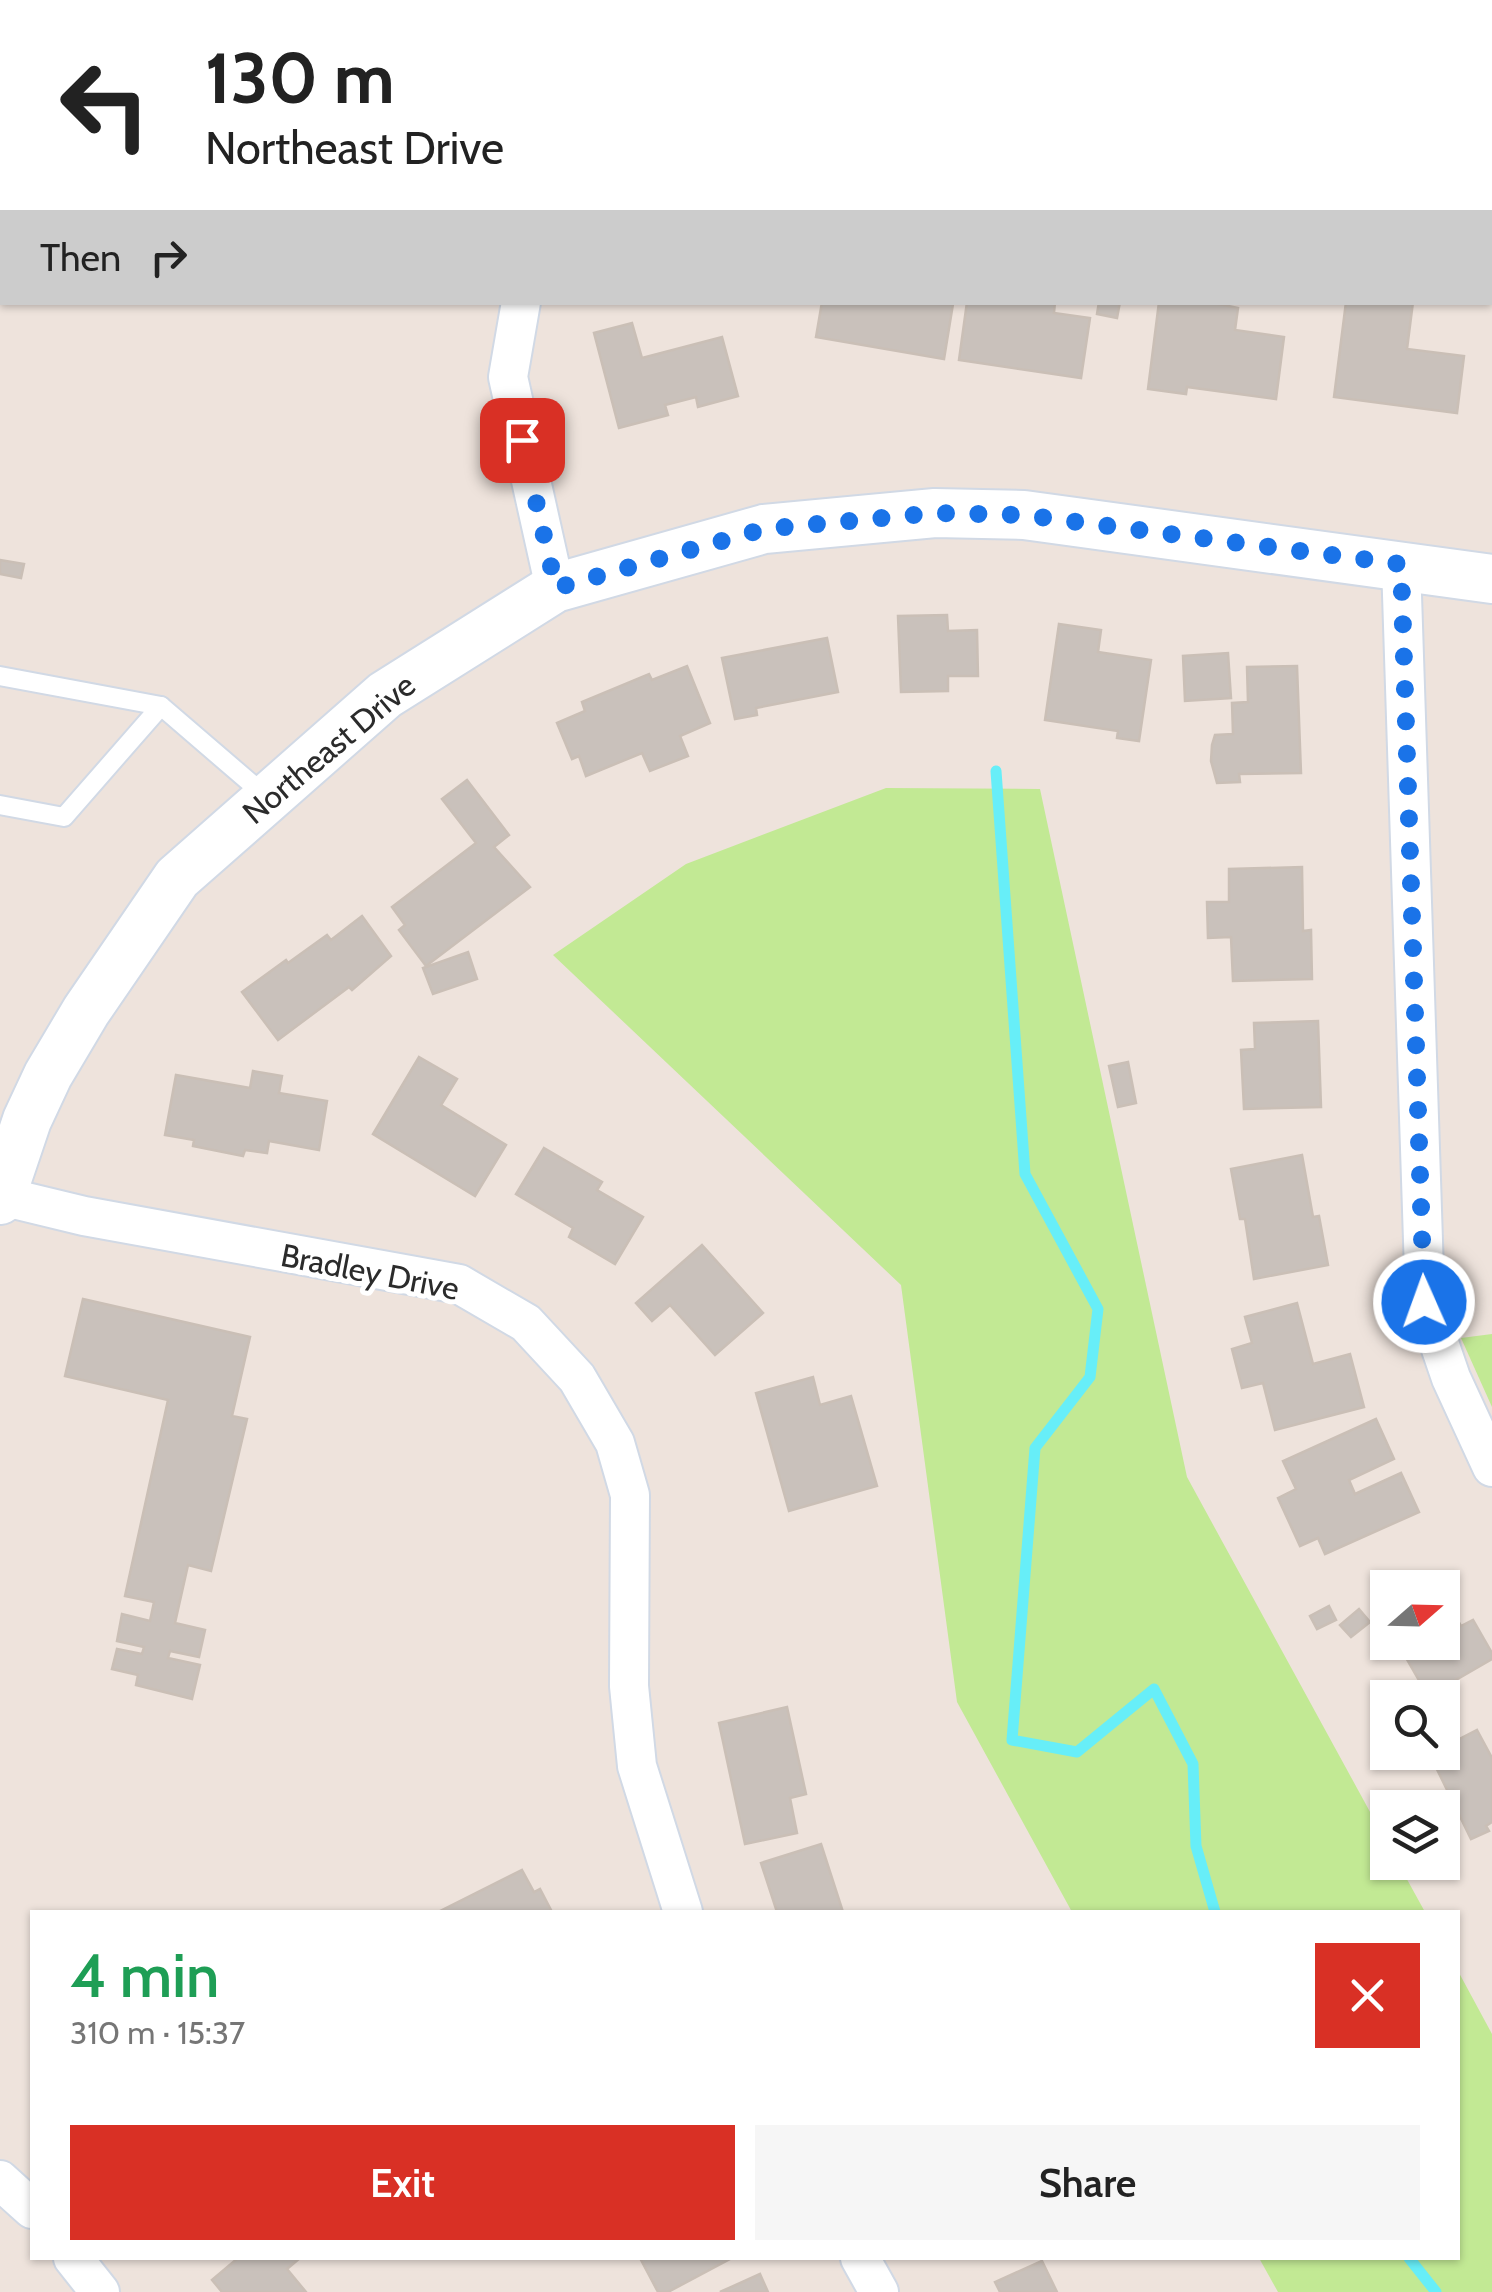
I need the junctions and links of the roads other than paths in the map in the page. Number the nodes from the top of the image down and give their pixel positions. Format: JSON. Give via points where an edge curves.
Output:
{"nodes":[{"id":1,"x":520,"y":305,"type":"edge"},
{"id":2,"x":1401,"y":564,"type":"junction"},
{"id":3,"x":1492,"y":579,"type":"edge"},
{"id":4,"x":556,"y":588,"type":"junction"},
{"id":5,"x":0,"y":676,"type":"edge"},
{"id":6,"x":160,"y":706,"type":"junction"},
{"id":7,"x":268,"y":798,"type":"junction"},
{"id":8,"x":0,"y":805,"type":"edge"},
{"id":9,"x":0,"y":1197,"type":"edge"},
{"id":10,"x":1492,"y":1467,"type":"edge"},
{"id":11,"x":683,"y":1910,"type":"edge"},
{"id":12,"x":0,"y":2180,"type":"edge"},
{"id":13,"x":30,"y":2207,"type":"edge"},
{"id":14,"x":74,"y":2260,"type":"edge"},
{"id":15,"x":861,"y":2260,"type":"edge"},
{"id":16,"x":100,"y":2292,"type":"edge"},
{"id":17,"x":879,"y":2292,"type":"edge"}],
"edges":[{"from":1,"to":4,"type":"street","via":[[508,377]]},
{"from":2,"to":3,"type":"street","name":"Northeast Drive"},
{"from":2,"to":4,"type":"street","name":"Northeast Drive","via":[[1024,515],[935,513],[764,529]]},
{"from":2,"to":10,"type":"street","via":[[1424,1302]]},
{"from":4,"to":7,"type":"street","name":"Northeast Drive","via":[[385,695]]},
{"from":5,"to":6,"type":"lane"},
{"from":6,"to":7,"type":"lane"},
{"from":6,"to":8,"type":"lane","via":[[64,817]]},
{"from":7,"to":9,"type":"street","name":"Northeast Drive","via":[[177,878],[86,1011],[27,1120]]},
{"from":9,"to":11,"type":"street","name":"Bradley Drive","via":[[459,1284],[526,1323],[577,1378],[614,1443],[630,1495],[629,1686],[637,1766]]},
{"from":12,"to":13,"type":"street"},
{"from":14,"to":16,"type":"street"},
{"from":15,"to":17,"type":"street"}]}
